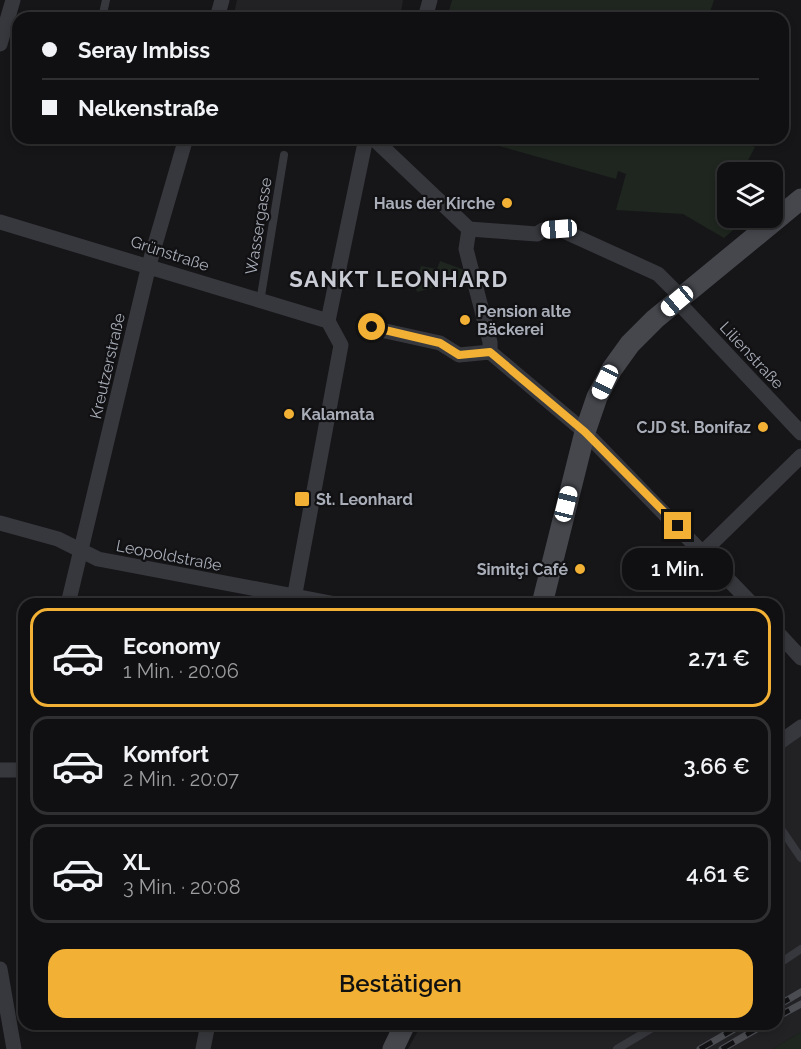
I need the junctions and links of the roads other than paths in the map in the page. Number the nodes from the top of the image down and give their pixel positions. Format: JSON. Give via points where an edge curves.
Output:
{"nodes":[{"id":1,"x":13,"y":0,"type":"edge"},
{"id":2,"x":3,"y":25,"type":"edge"},
{"id":3,"x":0,"y":44,"type":"edge"},
{"id":4,"x":184,"y":144,"type":"edge"},
{"id":5,"x":365,"y":144,"type":"edge"},
{"id":6,"x":379,"y":144,"type":"edge"},
{"id":7,"x":284,"y":155,"type":"dead end"},
{"id":8,"x":801,"y":199,"type":"edge"},
{"id":9,"x":0,"y":222,"type":"edge"},
{"id":10,"x":469,"y":229,"type":"junction"},
{"id":11,"x":149,"y":265,"type":"junction"},
{"id":12,"x":679,"y":299,"type":"junction"},
{"id":13,"x":260,"y":302,"type":"junction"},
{"id":14,"x":328,"y":321,"type":"junction"},
{"id":15,"x":372,"y":327,"type":"dead end"},
{"id":16,"x":490,"y":352,"type":"junction"},
{"id":17,"x":585,"y":432,"type":"junction"},
{"id":18,"x":801,"y":433,"type":"edge"},
{"id":19,"x":801,"y":456,"type":"edge"},
{"id":20,"x":0,"y":523,"type":"edge"},
{"id":21,"x":82,"y":551,"type":"junction"},
{"id":22,"x":703,"y":552,"type":"junction"},
{"id":23,"x":70,"y":598,"type":"edge"},
{"id":24,"x":280,"y":598,"type":"edge"},
{"id":25,"x":295,"y":598,"type":"edge"},
{"id":26,"x":544,"y":598,"type":"edge"},
{"id":27,"x":746,"y":598,"type":"edge"},
{"id":28,"x":783,"y":638,"type":"edge"},
{"id":29,"x":801,"y":658,"type":"edge"},
{"id":30,"x":801,"y":727,"type":"edge"},
{"id":31,"x":783,"y":740,"type":"edge"},
{"id":32,"x":0,"y":770,"type":"edge"},
{"id":33,"x":18,"y":770,"type":"edge"},
{"id":34,"x":783,"y":832,"type":"edge"},
{"id":35,"x":801,"y":858,"type":"edge"},
{"id":36,"x":801,"y":949,"type":"edge"},
{"id":37,"x":783,"y":961,"type":"edge"},
{"id":38,"x":0,"y":969,"type":"edge"},
{"id":39,"x":207,"y":1030,"type":"edge"},
{"id":40,"x":402,"y":1030,"type":"edge"},
{"id":41,"x":649,"y":1030,"type":"edge"},
{"id":42,"x":9,"y":1046,"type":"edge"},
{"id":43,"x":203,"y":1049,"type":"edge"},
{"id":44,"x":393,"y":1049,"type":"edge"},
{"id":45,"x":617,"y":1049,"type":"edge"}],
"edges":[{"from":1,"to":2,"type":"street"},
{"from":2,"to":3,"type":"street"},
{"from":4,"to":11,"type":"street","name":"Kreutzerstraße"},
{"from":5,"to":14,"type":"street"},
{"from":6,"to":10,"type":"street"},
{"from":7,"to":13,"type":"lane","name":"Wassergasse"},
{"from":8,"to":12,"type":"main road"},
{"from":9,"to":11,"type":"street","name":"Grünstraße"},
{"from":10,"to":12,"type":"street","name":"Lilienstraße","via":[[537,234],[559,229],[658,274]]},
{"from":10,"to":16,"type":"street","via":[[466,249]]},
{"from":11,"to":13,"type":"street","name":"Grünstraße"},
{"from":11,"to":21,"type":"street","name":"Kreutzerstraße"},
{"from":12,"to":17,"type":"main road","via":[[646,327],[616,363],[597,397]]},
{"from":12,"to":18,"type":"street","name":"Lilienstraße"},
{"from":13,"to":14,"type":"street","name":"Grünstraße"},
{"from":14,"to":25,"type":"street","via":[[341,345]]},
{"from":15,"to":16,"type":"street","via":[[440,343],[459,355]]},
{"from":16,"to":17,"type":"street"},
{"from":17,"to":22,"type":"street"},
{"from":17,"to":26,"type":"main road"},
{"from":19,"to":22,"type":"street"},
{"from":20,"to":21,"type":"street","name":"Leopoldstraße","via":[[58,539]]},
{"from":21,"to":23,"type":"street","name":"Kreutzerstraße"},
{"from":21,"to":24,"type":"street","name":"Leopoldstraße","via":[[98,559]]},
{"from":22,"to":27,"type":"street"},
{"from":28,"to":29,"type":"street"},
{"from":30,"to":31,"type":"street"},
{"from":32,"to":33,"type":"street"},
{"from":34,"to":35,"type":"lane"},
{"from":36,"to":37,"type":"lane"},
{"from":38,"to":42,"type":"street"},
{"from":39,"to":43,"type":"street"},
{"from":40,"to":44,"type":"main road"},
{"from":41,"to":45,"type":"lane"}]}
